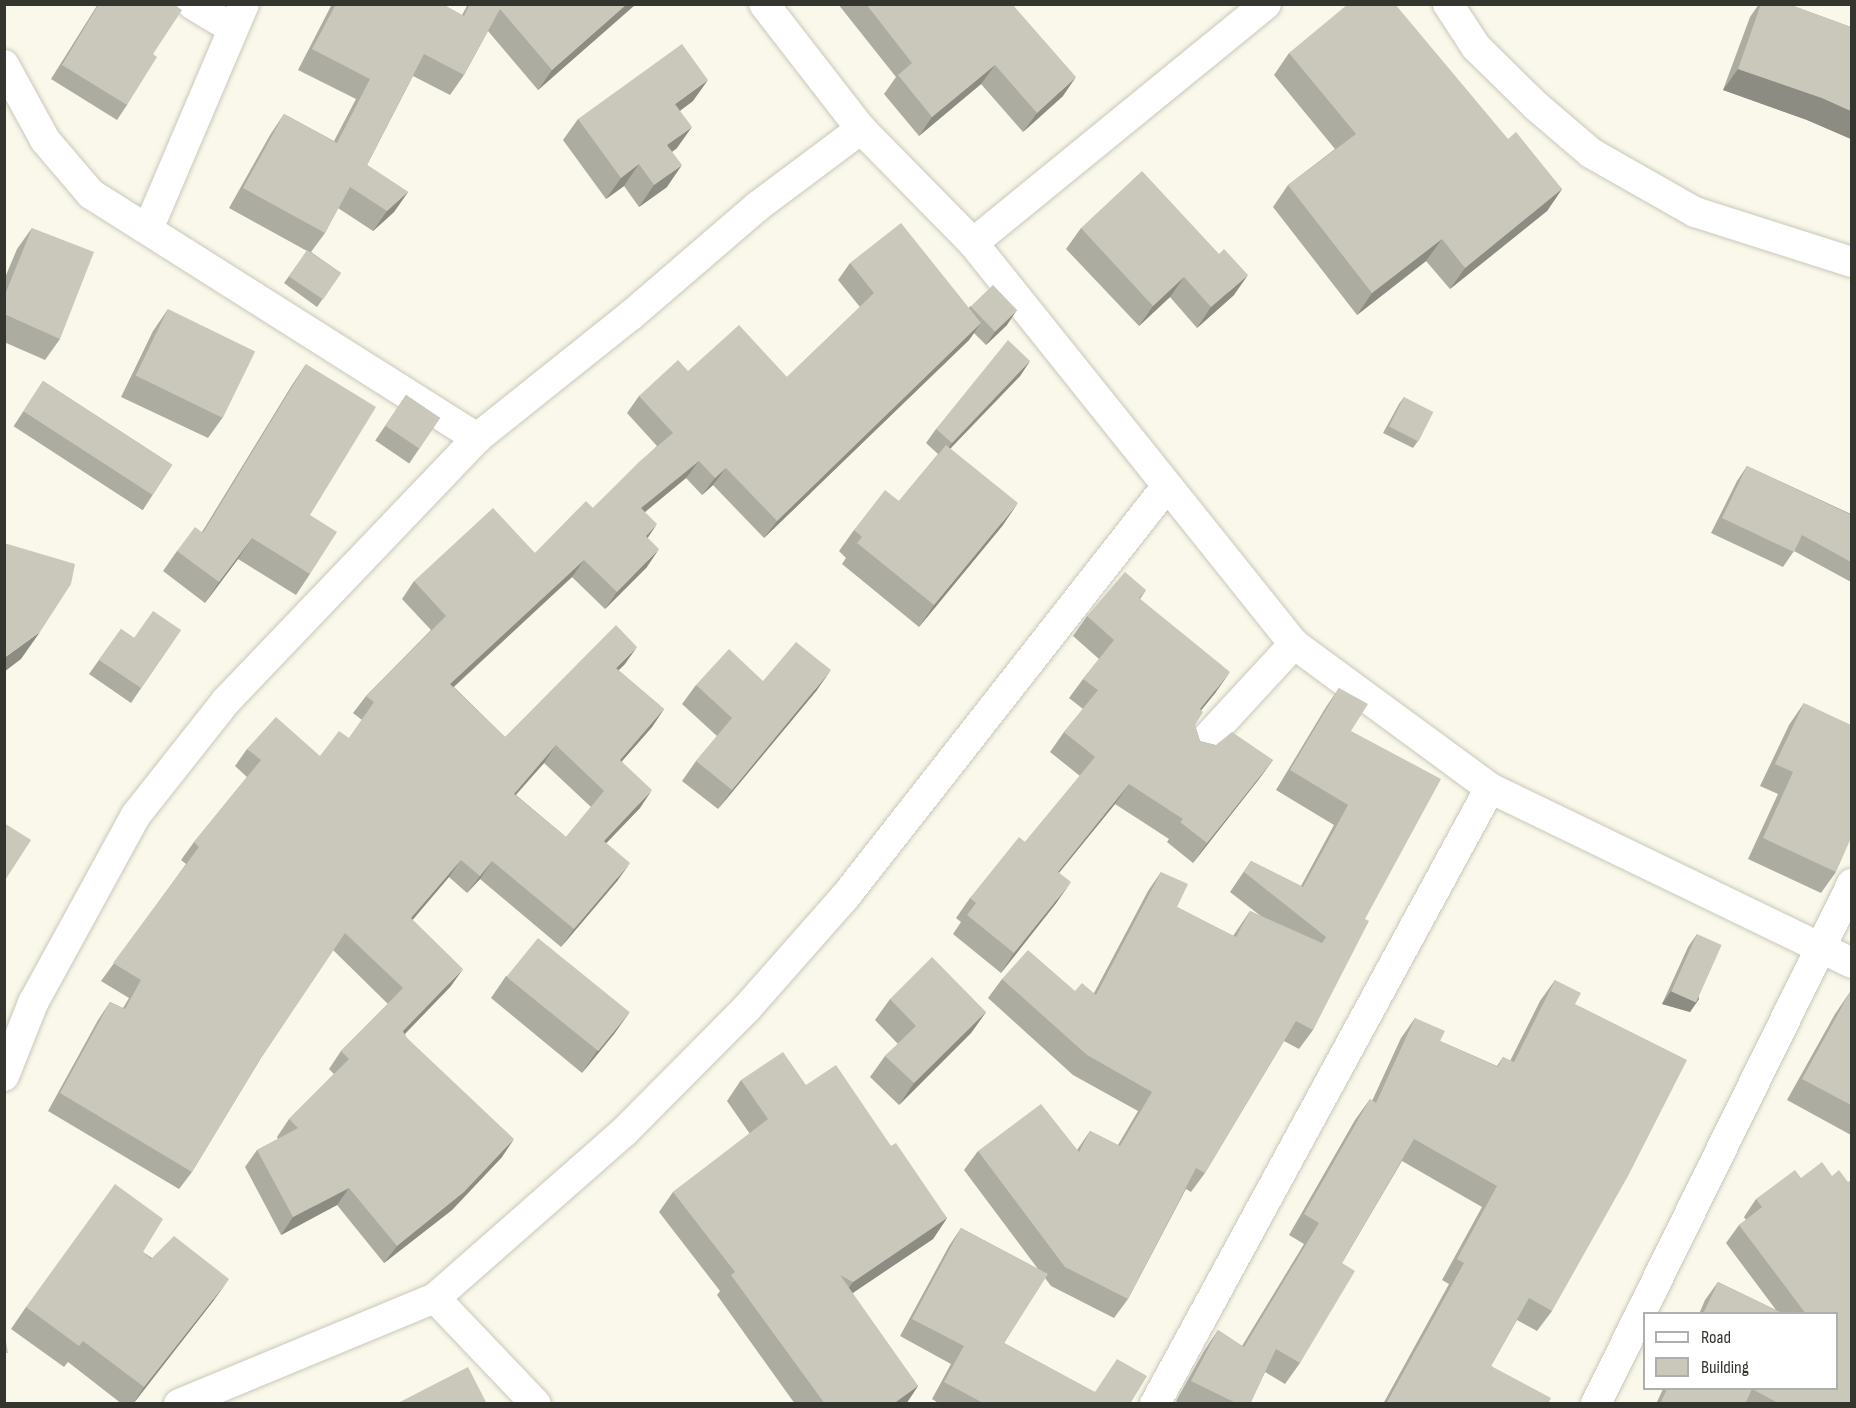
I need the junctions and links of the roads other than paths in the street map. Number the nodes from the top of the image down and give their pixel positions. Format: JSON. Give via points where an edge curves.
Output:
{"nodes":[{"id":1,"x":192,"y":4,"type":"edge"},
{"id":2,"x":764,"y":4,"type":"edge"},
{"id":3,"x":1266,"y":4,"type":"edge"},
{"id":4,"x":1448,"y":4,"type":"edge"},
{"id":5,"x":238,"y":16,"type":"edge"},
{"id":6,"x":4,"y":65,"type":"edge"},
{"id":7,"x":861,"y":129,"type":"junction"},
{"id":8,"x":148,"y":229,"type":"junction"},
{"id":9,"x":973,"y":243,"type":"junction"},
{"id":10,"x":1851,"y":262,"type":"edge"},
{"id":11,"x":477,"y":438,"type":"junction"},
{"id":12,"x":1167,"y":486,"type":"junction"},
{"id":13,"x":1294,"y":644,"type":"junction"},
{"id":14,"x":1198,"y":748,"type":"edge"},
{"id":15,"x":1490,"y":788,"type":"junction"},
{"id":16,"x":1851,"y":884,"type":"edge"},
{"id":17,"x":1821,"y":947,"type":"junction"},
{"id":18,"x":1851,"y":963,"type":"edge"},
{"id":19,"x":4,"y":1076,"type":"edge"},
{"id":20,"x":435,"y":1298,"type":"junction"},
{"id":21,"x":179,"y":1404,"type":"edge"},
{"id":22,"x":536,"y":1404,"type":"edge"},
{"id":23,"x":1155,"y":1404,"type":"edge"},
{"id":24,"x":1596,"y":1404,"type":"edge"}],
"edges":[{"from":1,"to":5,"type":"street"},
{"from":2,"to":7,"type":"street"},
{"from":3,"to":9,"type":"street"},
{"from":4,"to":10,"type":"street","via":[[1476,47],[1591,153],[1695,212]]},
{"from":5,"to":8,"type":"street"},
{"from":6,"to":8,"type":"street","via":[[45,140],[91,194]]},
{"from":7,"to":9,"type":"street"},
{"from":7,"to":11,"type":"street","via":[[758,206],[630,316]]},
{"from":8,"to":11,"type":"street"},
{"from":9,"to":12,"type":"street","via":[[1126,429]]},
{"from":11,"to":19,"type":"street","via":[[226,701],[136,815],[33,1003]]},
{"from":12,"to":13,"type":"street"},
{"from":12,"to":20,"type":"street","via":[[899,832],[807,943],[624,1132]]},
{"from":13,"to":14,"type":"street"},
{"from":13,"to":15,"type":"street"},
{"from":15,"to":17,"type":"street"},
{"from":15,"to":23,"type":"street"},
{"from":16,"to":17,"type":"street"},
{"from":17,"to":18,"type":"street"},
{"from":17,"to":24,"type":"street"},
{"from":20,"to":21,"type":"street"},
{"from":20,"to":22,"type":"street"}]}
